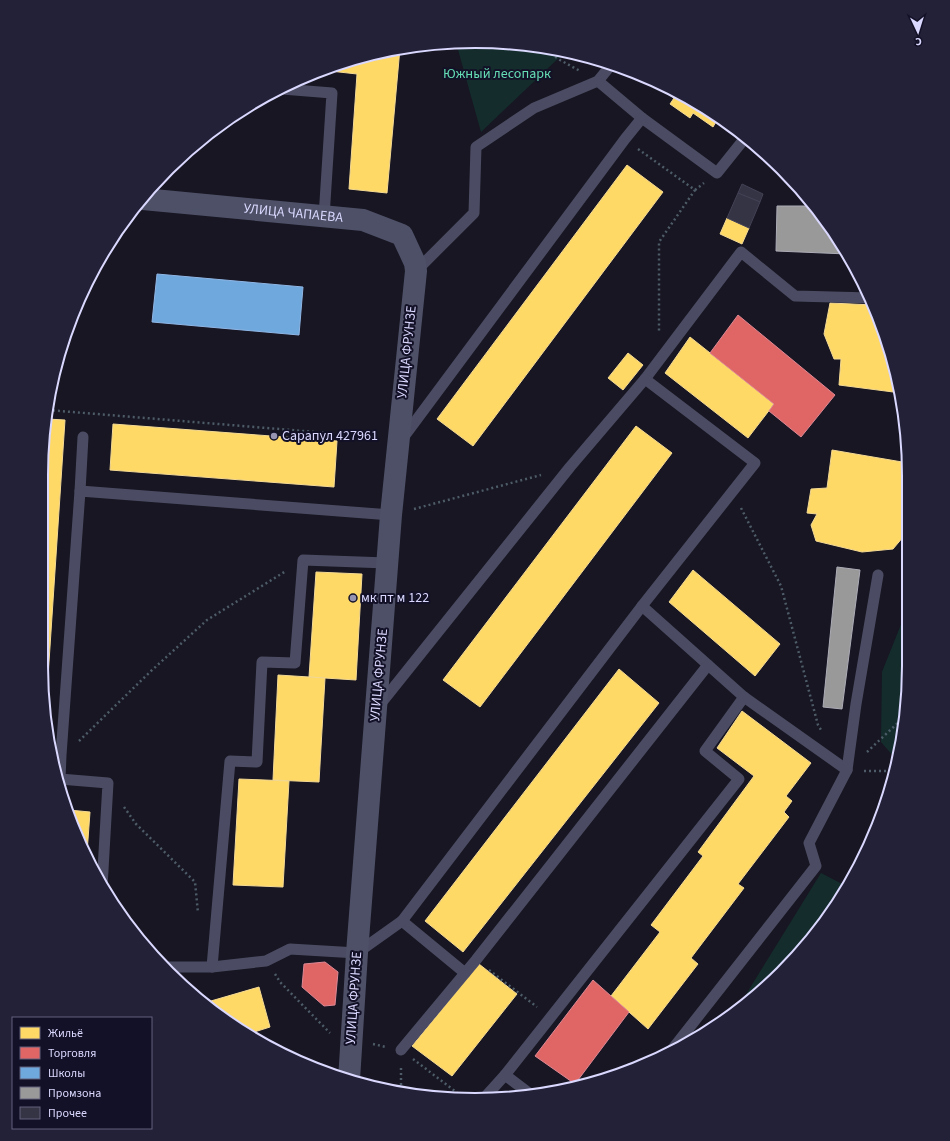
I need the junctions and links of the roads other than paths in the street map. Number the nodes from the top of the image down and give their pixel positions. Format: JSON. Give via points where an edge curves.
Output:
{"nodes":[{"id":1,"x":607,"y":70,"type":"edge"},
{"id":2,"x":598,"y":81,"type":"junction"},
{"id":3,"x":291,"y":90,"type":"edge"},
{"id":4,"x":642,"y":118,"type":"junction"},
{"id":5,"x":742,"y":142,"type":"edge"},
{"id":6,"x":149,"y":200,"type":"edge"},
{"id":7,"x":324,"y":217,"type":"junction"},
{"id":8,"x":416,"y":271,"type":"junction"},
{"id":9,"x":863,"y":298,"type":"edge"},
{"id":10,"x":645,"y":379,"type":"junction"},
{"id":11,"x":83,"y":437,"type":"dead end"},
{"id":12,"x":389,"y":442,"type":"junction"},
{"id":13,"x":80,"y":491,"type":"junction"},
{"id":14,"x":391,"y":515,"type":"junction"},
{"id":15,"x":387,"y":563,"type":"junction"},
{"id":16,"x":878,"y":575,"type":"dead end"},
{"id":17,"x":642,"y":606,"type":"junction"},
{"id":18,"x":708,"y":665,"type":"junction"},
{"id":19,"x":744,"y":697,"type":"junction"},
{"id":20,"x":376,"y":710,"type":"junction"},
{"id":21,"x":57,"y":754,"type":"edge"},
{"id":22,"x":848,"y":770,"type":"junction"},
{"id":23,"x":64,"y":779,"type":"edge"},
{"id":24,"x":103,"y":876,"type":"edge"},
{"id":25,"x":402,"y":921,"type":"junction"},
{"id":26,"x":357,"y":953,"type":"junction"},
{"id":27,"x":172,"y":967,"type":"edge"},
{"id":28,"x":212,"y":967,"type":"junction"},
{"id":29,"x":465,"y":973,"type":"junction"},
{"id":30,"x":679,"y":1041,"type":"edge"},
{"id":31,"x":401,"y":1050,"type":"road end"},
{"id":32,"x":349,"y":1074,"type":"edge"},
{"id":33,"x":505,"y":1075,"type":"junction"},
{"id":34,"x":524,"y":1090,"type":"edge"},
{"id":35,"x":489,"y":1092,"type":"edge"}],
"edges":[{"from":1,"to":2,"type":"lane"},
{"from":2,"to":4,"type":"lane"},
{"from":2,"to":8,"type":"lane","via":[[534,108],[476,147],[474,213]]},
{"from":3,"to":7,"type":"lane","via":[[332,93]]},
{"from":4,"to":5,"type":"lane","via":[[717,173]]},
{"from":4,"to":12,"type":"lane"},
{"from":6,"to":7,"type":"street","name":"УЛИЦА ЧАПАЕВА"},
{"from":7,"to":8,"type":"street","name":"УЛИЦА ЧАПАЕВА","via":[[363,220],[402,235]]},
{"from":8,"to":12,"type":"street","name":"УЛИЦА ФРУНЗЕ"},
{"from":9,"to":10,"type":"lane","via":[[795,296],[741,252]]},
{"from":10,"to":17,"type":"lane","via":[[755,463]]},
{"from":10,"to":20,"type":"lane","via":[[570,467]]},
{"from":11,"to":13,"type":"lane"},
{"from":12,"to":14,"type":"street","name":"УЛИЦА ФРУНЗЕ"},
{"from":13,"to":14,"type":"lane"},
{"from":13,"to":21,"type":"lane"},
{"from":14,"to":15,"type":"street","name":"УЛИЦА ФРУНЗЕ"},
{"from":15,"to":20,"type":"street","name":"УЛИЦА ФРУНЗЕ"},
{"from":15,"to":28,"type":"lane","via":[[303,560],[295,663],[262,662],[257,762],[230,761]]},
{"from":16,"to":22,"type":"lane","via":[[856,704]]},
{"from":17,"to":18,"type":"lane"},
{"from":17,"to":25,"type":"lane"},
{"from":18,"to":19,"type":"lane"},
{"from":18,"to":29,"type":"lane"},
{"from":19,"to":22,"type":"lane"},
{"from":19,"to":33,"type":"lane","via":[[705,751],[739,779]]},
{"from":20,"to":26,"type":"street","name":"УЛИЦА ФРУНЗЕ"},
{"from":22,"to":30,"type":"lane","via":[[809,843],[816,866]]},
{"from":23,"to":24,"type":"lane","via":[[108,783]]},
{"from":25,"to":26,"type":"lane"},
{"from":25,"to":29,"type":"lane"},
{"from":26,"to":28,"type":"lane","via":[[290,949],[266,960]]},
{"from":26,"to":32,"type":"street","name":"УЛИЦА ФРУНЗЕ"},
{"from":27,"to":28,"type":"lane"},
{"from":29,"to":31,"type":"lane"},
{"from":33,"to":34,"type":"lane"},
{"from":33,"to":35,"type":"lane"}]}
